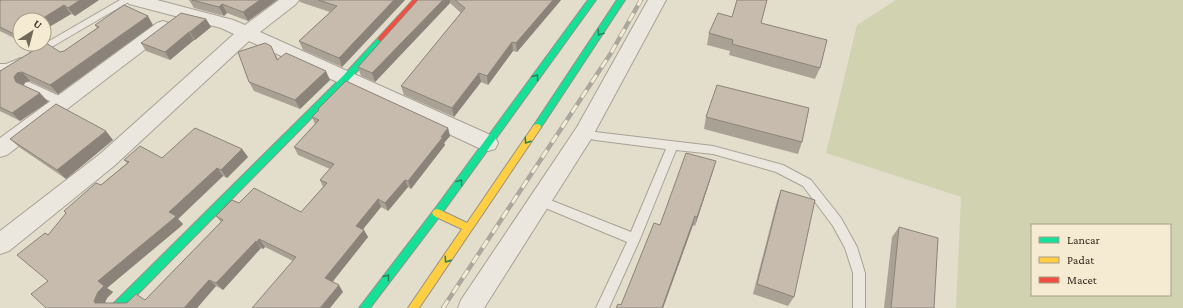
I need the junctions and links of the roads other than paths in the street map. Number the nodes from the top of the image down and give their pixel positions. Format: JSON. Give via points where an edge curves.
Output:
{"nodes":[{"id":1,"x":127,"y":0,"type":"edge"},
{"id":2,"x":135,"y":0,"type":"edge"},
{"id":3,"x":290,"y":0,"type":"edge"},
{"id":4,"x":417,"y":0,"type":"edge"},
{"id":5,"x":592,"y":0,"type":"edge"},
{"id":6,"x":621,"y":0,"type":"edge"},
{"id":7,"x":657,"y":0,"type":"edge"},
{"id":8,"x":183,"y":13,"type":"junction"},
{"id":9,"x":246,"y":34,"type":"junction"},
{"id":10,"x":0,"y":67,"type":"edge"},
{"id":11,"x":346,"y":79,"type":"junction"},
{"id":12,"x":29,"y":86,"type":"edge"},
{"id":13,"x":62,"y":102,"type":"junction"},
{"id":14,"x":584,"y":133,"type":"junction"},
{"id":15,"x":488,"y":143,"type":"junction"},
{"id":16,"x":672,"y":145,"type":"junction"},
{"id":17,"x":0,"y":149,"type":"edge"},
{"id":18,"x":540,"y":201,"type":"junction"},
{"id":19,"x":437,"y":213,"type":"junction"},
{"id":20,"x":469,"y":228,"type":"junction"},
{"id":21,"x":634,"y":239,"type":"junction"},
{"id":22,"x":0,"y":244,"type":"edge"},
{"id":23,"x":117,"y":308,"type":"edge"},
{"id":24,"x":364,"y":308,"type":"edge"},
{"id":25,"x":413,"y":308,"type":"edge"},
{"id":26,"x":470,"y":308,"type":"edge"},
{"id":27,"x":602,"y":308,"type":"edge"},
{"id":28,"x":859,"y":308,"type":"edge"}],
"edges":[{"from":1,"to":10,"type":"lane","via":[[20,61],[7,67]]},
{"from":2,"to":8,"type":"street"},
{"from":3,"to":9,"type":"street"},
{"from":4,"to":11,"type":"main road"},
{"from":15,"to":5,"type":"main road","one_way":true},
{"from":6,"to":20,"type":"main road","one_way":true},
{"from":7,"to":14,"type":"street"},
{"from":8,"to":9,"type":"street","via":[[227,24]]},
{"from":8,"to":13,"type":"street"},
{"from":9,"to":11,"type":"street"},
{"from":9,"to":22,"type":"street","via":[[107,160]]},
{"from":11,"to":15,"type":"street"},
{"from":11,"to":23,"type":"main road"},
{"from":12,"to":13,"type":"lane"},
{"from":13,"to":17,"type":"street"},
{"from":14,"to":16,"type":"lane"},
{"from":14,"to":18,"type":"street"},
{"from":19,"to":15,"type":"main road","one_way":true},
{"from":16,"to":21,"type":"lane"},
{"from":16,"to":28,"type":"lane","via":[[713,150],[779,168],[807,183],[837,222],[851,247],[859,273]]},
{"from":18,"to":21,"type":"lane"},
{"from":18,"to":26,"type":"street"},
{"from":19,"to":20,"type":"main road"},
{"from":24,"to":19,"type":"main road","one_way":true},
{"from":20,"to":25,"type":"main road","one_way":true},
{"from":21,"to":27,"type":"lane"}]}
